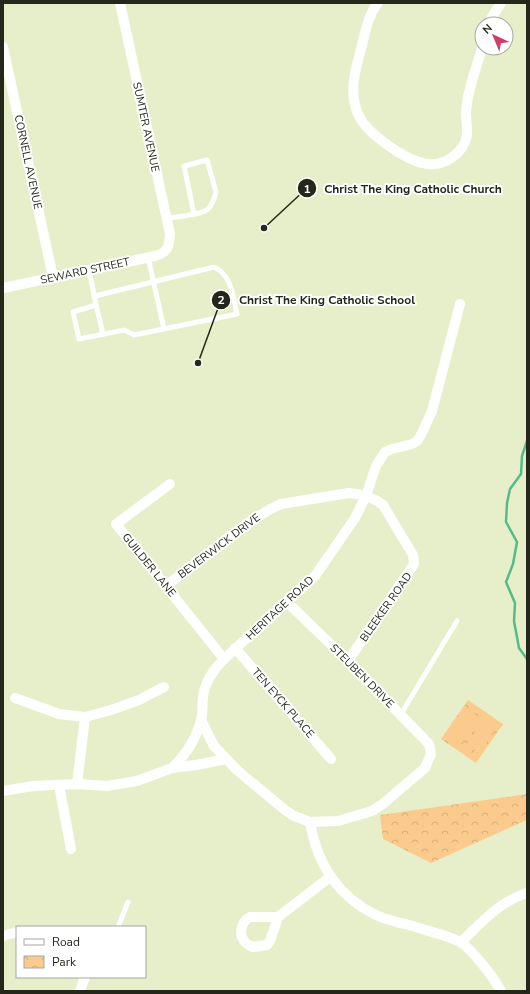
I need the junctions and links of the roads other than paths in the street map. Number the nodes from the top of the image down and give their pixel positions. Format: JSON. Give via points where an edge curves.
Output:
{"nodes":[{"id":1,"x":120,"y":3,"type":"edge"},
{"id":2,"x":378,"y":3,"type":"edge"},
{"id":3,"x":501,"y":3,"type":"edge"},
{"id":4,"x":493,"y":16,"type":"edge"},
{"id":5,"x":3,"y":47,"type":"edge"},
{"id":6,"x":480,"y":56,"type":"edge"},
{"id":7,"x":194,"y":214,"type":"junction"},
{"id":8,"x":167,"y":218,"type":"junction"},
{"id":9,"x":167,"y":250,"type":"joint"},
{"id":10,"x":148,"y":258,"type":"junction"},
{"id":11,"x":89,"y":270,"type":"junction"},
{"id":12,"x":53,"y":277,"type":"junction"},
{"id":13,"x":154,"y":282,"type":"junction"},
{"id":14,"x":3,"y":288,"type":"edge"},
{"id":15,"x":94,"y":296,"type":"junction"},
{"id":16,"x":96,"y":304,"type":"junction"},
{"id":17,"x":460,"y":304,"type":"dead end"},
{"id":18,"x":164,"y":329,"type":"junction"},
{"id":19,"x":103,"y":334,"type":"junction"},
{"id":20,"x":170,"y":484,"type":"dead end"},
{"id":21,"x":366,"y":496,"type":"junction"},
{"id":22,"x":166,"y":586,"type":"junction"},
{"id":23,"x":287,"y":602,"type":"junction"},
{"id":24,"x":457,"y":620,"type":"dead end"},
{"id":25,"x":235,"y":648,"type":"junction"},
{"id":26,"x":224,"y":659,"type":"junction"},
{"id":27,"x":348,"y":661,"type":"junction"},
{"id":28,"x":164,"y":687,"type":"dead end"},
{"id":29,"x":15,"y":698,"type":"dead end"},
{"id":30,"x":401,"y":714,"type":"junction"},
{"id":31,"x":85,"y":717,"type":"junction"},
{"id":32,"x":201,"y":720,"type":"junction"},
{"id":33,"x":226,"y":759,"type":"junction"},
{"id":34,"x":331,"y":759,"type":"dead end"},
{"id":35,"x":172,"y":768,"type":"junction"},
{"id":36,"x":77,"y":784,"type":"junction"},
{"id":37,"x":59,"y":785,"type":"junction"},
{"id":38,"x":3,"y":791,"type":"edge"},
{"id":39,"x":310,"y":822,"type":"junction"},
{"id":40,"x":71,"y":849,"type":"dead end"},
{"id":41,"x":330,"y":877,"type":"junction"},
{"id":42,"x":527,"y":893,"type":"edge"},
{"id":43,"x":128,"y":902,"type":"dead end"},
{"id":44,"x":278,"y":917,"type":"dead end"},
{"id":45,"x":118,"y":926,"type":"edge"},
{"id":46,"x":16,"y":932,"type":"edge"},
{"id":47,"x":3,"y":936,"type":"edge"},
{"id":48,"x":461,"y":942,"type":"junction"},
{"id":49,"x":85,"y":978,"type":"edge"},
{"id":50,"x":80,"y":991,"type":"edge"},
{"id":51,"x":501,"y":991,"type":"edge"}],
"edges":[{"from":1,"to":8,"type":"street","name":"SUMTER AVENUE"},
{"from":2,"to":6,"type":"street","via":[[369,19],[355,70],[353,94],[361,120],[366,127],[399,152],[419,162],[436,165],[458,153],[467,137],[468,101]]},
{"from":3,"to":4,"type":"street"},
{"from":5,"to":12,"type":"street","name":"CORNELL AVENUE"},
{"from":7,"to":7,"type":"lane","via":[[205,211],[215,197],[216,192],[207,160],[184,166]]},
{"from":7,"to":8,"type":"lane"},
{"from":8,"to":9,"type":"street","name":"SUMTER AVENUE","via":[[170,234]]},
{"from":9,"to":10,"type":"street","name":"SEWARD STREET"},
{"from":10,"to":11,"type":"street","name":"SEWARD STREET"},
{"from":10,"to":13,"type":"lane"},
{"from":11,"to":12,"type":"street","name":"SEWARD STREET"},
{"from":11,"to":15,"type":"lane"},
{"from":12,"to":14,"type":"street","name":"SEWARD STREET"},
{"from":13,"to":15,"type":"lane"},
{"from":13,"to":18,"type":"lane"},
{"from":13,"to":18,"type":"lane","via":[[214,267],[222,270],[229,282],[237,314]]},
{"from":15,"to":16,"type":"lane"},
{"from":16,"to":19,"type":"lane"},
{"from":16,"to":19,"type":"lane","via":[[73,312],[79,339]]},
{"from":17,"to":21,"type":"street","name":"HERITAGE ROAD","via":[[427,424],[417,441],[385,452]]},
{"from":18,"to":19,"type":"lane","via":[[134,335],[124,330]]},
{"from":20,"to":22,"type":"street","name":"GUILDER LANE","via":[[116,524]]},
{"from":21,"to":22,"type":"street","name":"BEVERWICK DRIVE","via":[[349,493],[282,504],[246,524]]},
{"from":21,"to":23,"type":"street","name":"HERITAGE ROAD","via":[[355,518],[315,576]]},
{"from":21,"to":27,"type":"street","name":"BLEEKER ROAD","via":[[383,505],[413,555],[414,564]]},
{"from":22,"to":26,"type":"street","name":"GUILDER LANE"},
{"from":23,"to":25,"type":"street","name":"HERITAGE ROAD"},
{"from":23,"to":27,"type":"street","name":"STEUBEN DRIVE"},
{"from":24,"to":30,"type":"lane"},
{"from":25,"to":26,"type":"street","name":"HERITAGE ROAD"},
{"from":25,"to":34,"type":"street","name":"TEN EYCK PLACE"},
{"from":26,"to":32,"type":"street","name":"HERITAGE ROAD","via":[[210,676],[204,694]]},
{"from":27,"to":30,"type":"street","name":"STEUBEN DRIVE"},
{"from":28,"to":31,"type":"street","via":[[139,700]]},
{"from":29,"to":31,"type":"street","via":[[59,714]]},
{"from":30,"to":39,"type":"street","name":"STEUBEN DRIVE","via":[[429,744],[431,754],[425,768],[372,811],[338,821]]},
{"from":31,"to":36,"type":"street"},
{"from":32,"to":33,"type":"street","via":[[214,746]]},
{"from":32,"to":35,"type":"street","name":"HERITAGE ROAD","via":[[192,745]]},
{"from":33,"to":35,"type":"street","name":"HERITAGE ROAD"},
{"from":33,"to":39,"type":"street","via":[[285,810]]},
{"from":35,"to":36,"type":"street","name":"HERITAGE ROAD","via":[[137,781],[106,786]]},
{"from":36,"to":37,"type":"street","name":"HERITAGE ROAD"},
{"from":37,"to":38,"type":"street","name":"HERITAGE ROAD"},
{"from":37,"to":40,"type":"street"},
{"from":39,"to":41,"type":"street","via":[[316,848]]},
{"from":41,"to":44,"type":"street"},
{"from":41,"to":48,"type":"street","via":[[347,897],[376,915]]},
{"from":42,"to":48,"type":"street","via":[[499,907]]},
{"from":43,"to":45,"type":"lane"},
{"from":46,"to":47,"type":"street"},
{"from":48,"to":51,"type":"street","via":[[480,962]]},
{"from":49,"to":50,"type":"street"}]}
